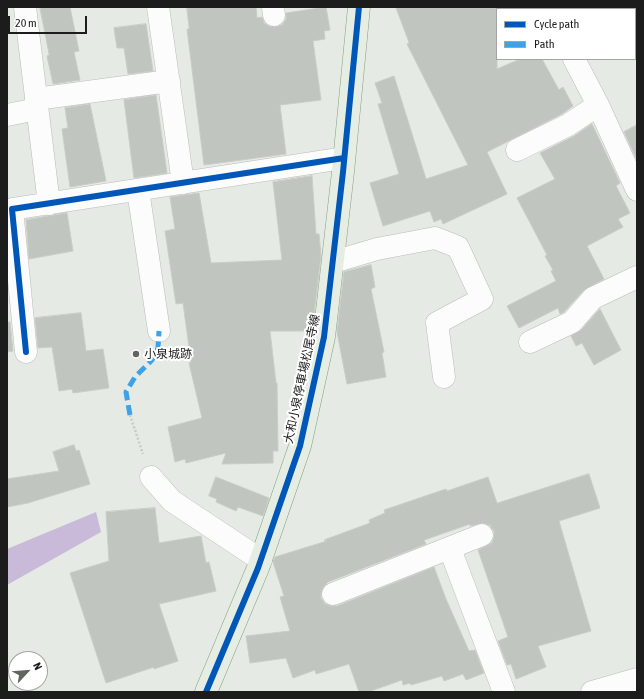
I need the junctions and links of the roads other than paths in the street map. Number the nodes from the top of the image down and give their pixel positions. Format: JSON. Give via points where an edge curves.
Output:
{"nodes":[{"id":1,"x":25,"y":7,"type":"edge"},
{"id":2,"x":158,"y":7,"type":"edge"},
{"id":3,"x":359,"y":7,"type":"edge"},
{"id":4,"x":575,"y":60,"type":"edge"},
{"id":5,"x":169,"y":81,"type":"junction"},
{"id":6,"x":36,"y":104,"type":"junction"},
{"id":7,"x":598,"y":105,"type":"junction"},
{"id":8,"x":7,"y":115,"type":"edge"},
{"id":9,"x":517,"y":150,"type":"dead end"},
{"id":10,"x":344,"y":158,"type":"junction"},
{"id":11,"x":183,"y":184,"type":"junction"},
{"id":12,"x":138,"y":190,"type":"junction"},
{"id":13,"x":637,"y":190,"type":"edge"},
{"id":14,"x":49,"y":204,"type":"junction"},
{"id":15,"x":333,"y":262,"type":"junction"},
{"id":16,"x":637,"y":277,"type":"edge"},
{"id":17,"x":158,"y":331,"type":"dead end"},
{"id":18,"x":530,"y":342,"type":"dead end"},
{"id":19,"x":26,"y":352,"type":"dead end"},
{"id":20,"x":444,"y":377,"type":"dead end"},
{"id":21,"x":151,"y":477,"type":"road end"},
{"id":22,"x":482,"y":535,"type":"dead end"},
{"id":23,"x":450,"y":549,"type":"junction"},
{"id":24,"x":261,"y":560,"type":"junction"},
{"id":25,"x":333,"y":594,"type":"dead end"},
{"id":26,"x":637,"y":679,"type":"edge"},
{"id":27,"x":206,"y":692,"type":"edge"},
{"id":28,"x":504,"y":692,"type":"edge"},
{"id":29,"x":592,"y":692,"type":"edge"}],
"edges":[{"from":1,"to":6,"type":"street"},
{"from":2,"to":5,"type":"street"},
{"from":3,"to":10,"type":"main road","name":"大和小泉停車場松尾寺線"},
{"from":4,"to":7,"type":"street"},
{"from":5,"to":6,"type":"street"},
{"from":5,"to":11,"type":"street"},
{"from":6,"to":8,"type":"street"},
{"from":6,"to":14,"type":"street"},
{"from":7,"to":9,"type":"street","via":[[568,125]]},
{"from":7,"to":13,"type":"street"},
{"from":10,"to":11,"type":"street"},
{"from":10,"to":15,"type":"main road","name":"大和小泉停車場松尾寺線"},
{"from":11,"to":12,"type":"street"},
{"from":12,"to":14,"type":"street"},
{"from":12,"to":17,"type":"street"},
{"from":14,"to":19,"type":"street","via":[[12,209]]},
{"from":15,"to":20,"type":"street","via":[[377,249],[435,238],[458,247],[482,299],[438,323]]},
{"from":15,"to":24,"type":"main road","name":"大和小泉停車場松尾寺線","via":[[324,337],[300,446]]},
{"from":16,"to":18,"type":"street","via":[[593,298],[572,322]]},
{"from":21,"to":24,"type":"street","via":[[172,501]]},
{"from":22,"to":23,"type":"street"},
{"from":23,"to":25,"type":"street"},
{"from":23,"to":28,"type":"street"},
{"from":24,"to":27,"type":"main road","name":"大和小泉停車場松尾寺線"},
{"from":26,"to":29,"type":"street"}]}
